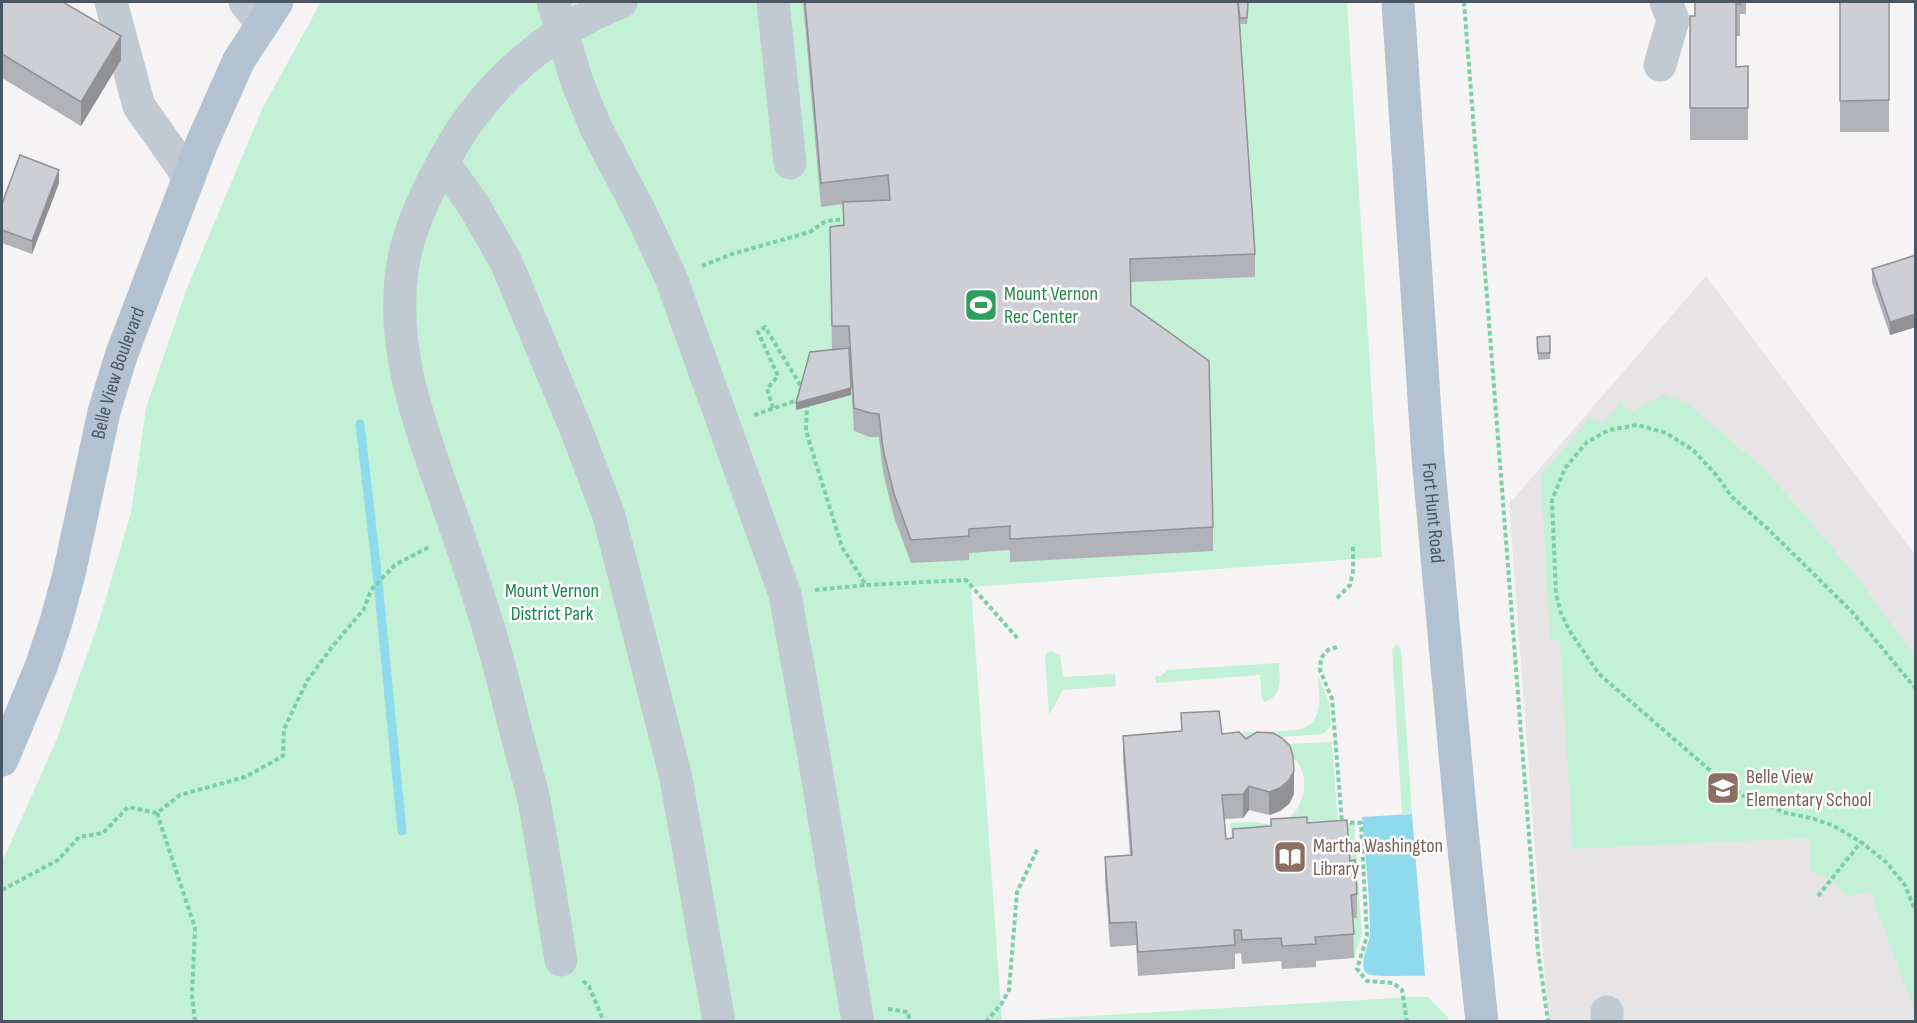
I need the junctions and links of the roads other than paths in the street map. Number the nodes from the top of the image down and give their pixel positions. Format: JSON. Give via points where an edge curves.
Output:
{"nodes":[{"id":1,"x":111,"y":2,"type":"edge"},
{"id":2,"x":553,"y":2,"type":"edge"},
{"id":3,"x":621,"y":2,"type":"edge"},
{"id":4,"x":773,"y":2,"type":"edge"},
{"id":5,"x":1398,"y":2,"type":"edge"},
{"id":6,"x":1643,"y":2,"type":"edge"},
{"id":7,"x":1666,"y":2,"type":"edge"},
{"id":8,"x":261,"y":9,"type":"edge"},
{"id":9,"x":562,"y":32,"type":"junction"},
{"id":10,"x":443,"y":162,"type":"junction"},
{"id":11,"x":790,"y":163,"type":"dead end"},
{"id":12,"x":189,"y":177,"type":"junction"},
{"id":13,"x":2,"y":759,"type":"edge"},
{"id":14,"x":561,"y":960,"type":"road end"},
{"id":15,"x":719,"y":1022,"type":"edge"},
{"id":16,"x":858,"y":1022,"type":"edge"},
{"id":17,"x":1482,"y":1022,"type":"edge"}],
"edges":[{"from":1,"to":12,"type":"lane","via":[[139,106]]},
{"from":2,"to":9,"type":"lane"},
{"from":3,"to":9,"type":"lane"},
{"from":4,"to":11,"type":"lane"},
{"from":5,"to":17,"type":"main road","name":"Fort Hunt Road","via":[[1428,458]]},
{"from":6,"to":7,"type":"lane","via":[[1660,65],[1673,20]]},
{"from":8,"to":12,"type":"main road","name":"Belle View Boulevard"},
{"from":9,"to":10,"type":"lane","via":[[521,62],[490,92]]},
{"from":9,"to":16,"type":"lane","via":[[596,128],[671,278],[785,594]]},
{"from":10,"to":14,"type":"lane","via":[[411,234],[402,268],[399,310],[403,360],[413,405],[493,643],[536,808]]},
{"from":10,"to":15,"type":"lane","via":[[506,262],[609,516],[676,778]]},
{"from":12,"to":13,"type":"main road","name":"Belle View Boulevard","via":[[121,356],[104,412],[56,622]]}]}
